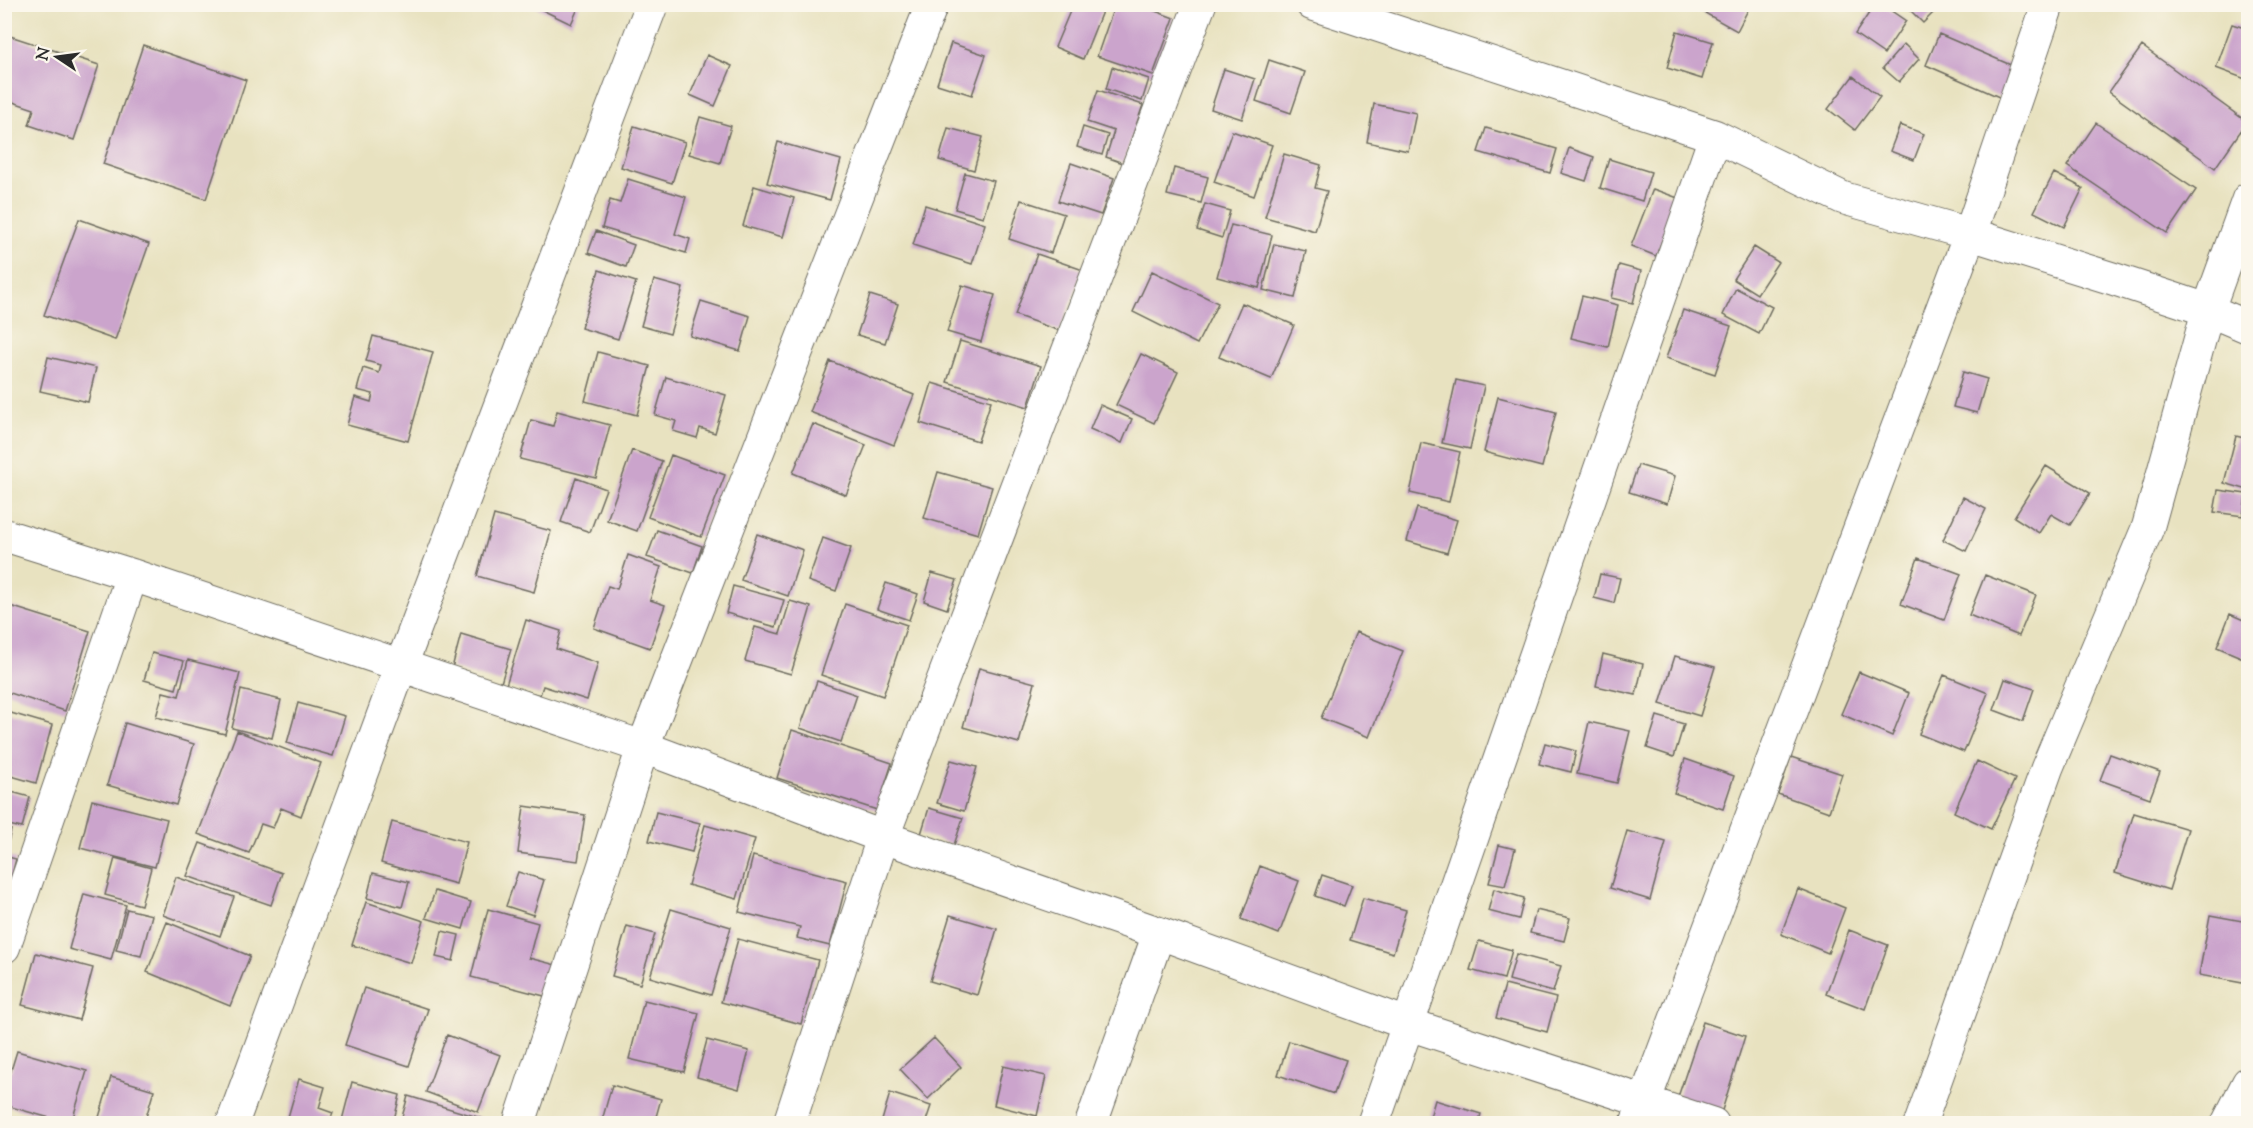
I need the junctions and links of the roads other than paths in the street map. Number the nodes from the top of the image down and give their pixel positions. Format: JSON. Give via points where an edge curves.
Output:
{"nodes":[{"id":1,"x":652,"y":4,"type":"edge"},
{"id":2,"x":932,"y":4,"type":"edge"},
{"id":3,"x":1200,"y":4,"type":"edge"},
{"id":4,"x":1312,"y":4,"type":"edge"},
{"id":5,"x":2048,"y":4,"type":"edge"},
{"id":6,"x":1714,"y":136,"type":"junction"},
{"id":7,"x":2248,"y":199,"type":"edge"},
{"id":8,"x":1970,"y":234,"type":"junction"},
{"id":9,"x":2208,"y":310,"type":"junction"},
{"id":10,"x":2248,"y":327,"type":"edge"},
{"id":11,"x":4,"y":535,"type":"edge"},
{"id":12,"x":132,"y":575,"type":"junction"},
{"id":13,"x":401,"y":666,"type":"junction"},
{"id":14,"x":643,"y":747,"type":"junction"},
{"id":15,"x":883,"y":837,"type":"junction"},
{"id":16,"x":1159,"y":933,"type":"junction"},
{"id":17,"x":4,"y":947,"type":"edge"},
{"id":18,"x":1408,"y":1024,"type":"junction"},
{"id":19,"x":2248,"y":1083,"type":"edge"},
{"id":20,"x":1639,"y":1112,"type":"edge"},
{"id":21,"x":232,"y":1124,"type":"edge"},
{"id":22,"x":519,"y":1124,"type":"edge"},
{"id":23,"x":789,"y":1124,"type":"edge"},
{"id":24,"x":1091,"y":1124,"type":"edge"},
{"id":25,"x":1372,"y":1124,"type":"edge"},
{"id":26,"x":1713,"y":1124,"type":"edge"},
{"id":27,"x":1920,"y":1124,"type":"edge"},
{"id":28,"x":2227,"y":1124,"type":"edge"}],
"edges":[{"from":1,"to":13,"type":"street"},
{"from":2,"to":14,"type":"street"},
{"from":3,"to":15,"type":"street"},
{"from":4,"to":6,"type":"street"},
{"from":5,"to":8,"type":"street"},
{"from":6,"to":8,"type":"street","via":[[1843,198]]},
{"from":6,"to":18,"type":"street"},
{"from":7,"to":9,"type":"street"},
{"from":8,"to":9,"type":"street"},
{"from":8,"to":20,"type":"street"},
{"from":9,"to":10,"type":"street"},
{"from":9,"to":27,"type":"street","via":[[2148,527],[2047,768]]},
{"from":11,"to":12,"type":"street"},
{"from":12,"to":13,"type":"street"},
{"from":12,"to":17,"type":"street"},
{"from":13,"to":14,"type":"street"},
{"from":13,"to":21,"type":"street"},
{"from":14,"to":15,"type":"street"},
{"from":14,"to":22,"type":"street"},
{"from":15,"to":16,"type":"street"},
{"from":15,"to":23,"type":"street"},
{"from":16,"to":18,"type":"street"},
{"from":16,"to":24,"type":"street"},
{"from":18,"to":20,"type":"street"},
{"from":18,"to":25,"type":"street"},
{"from":19,"to":28,"type":"street"},
{"from":20,"to":26,"type":"street"}]}
